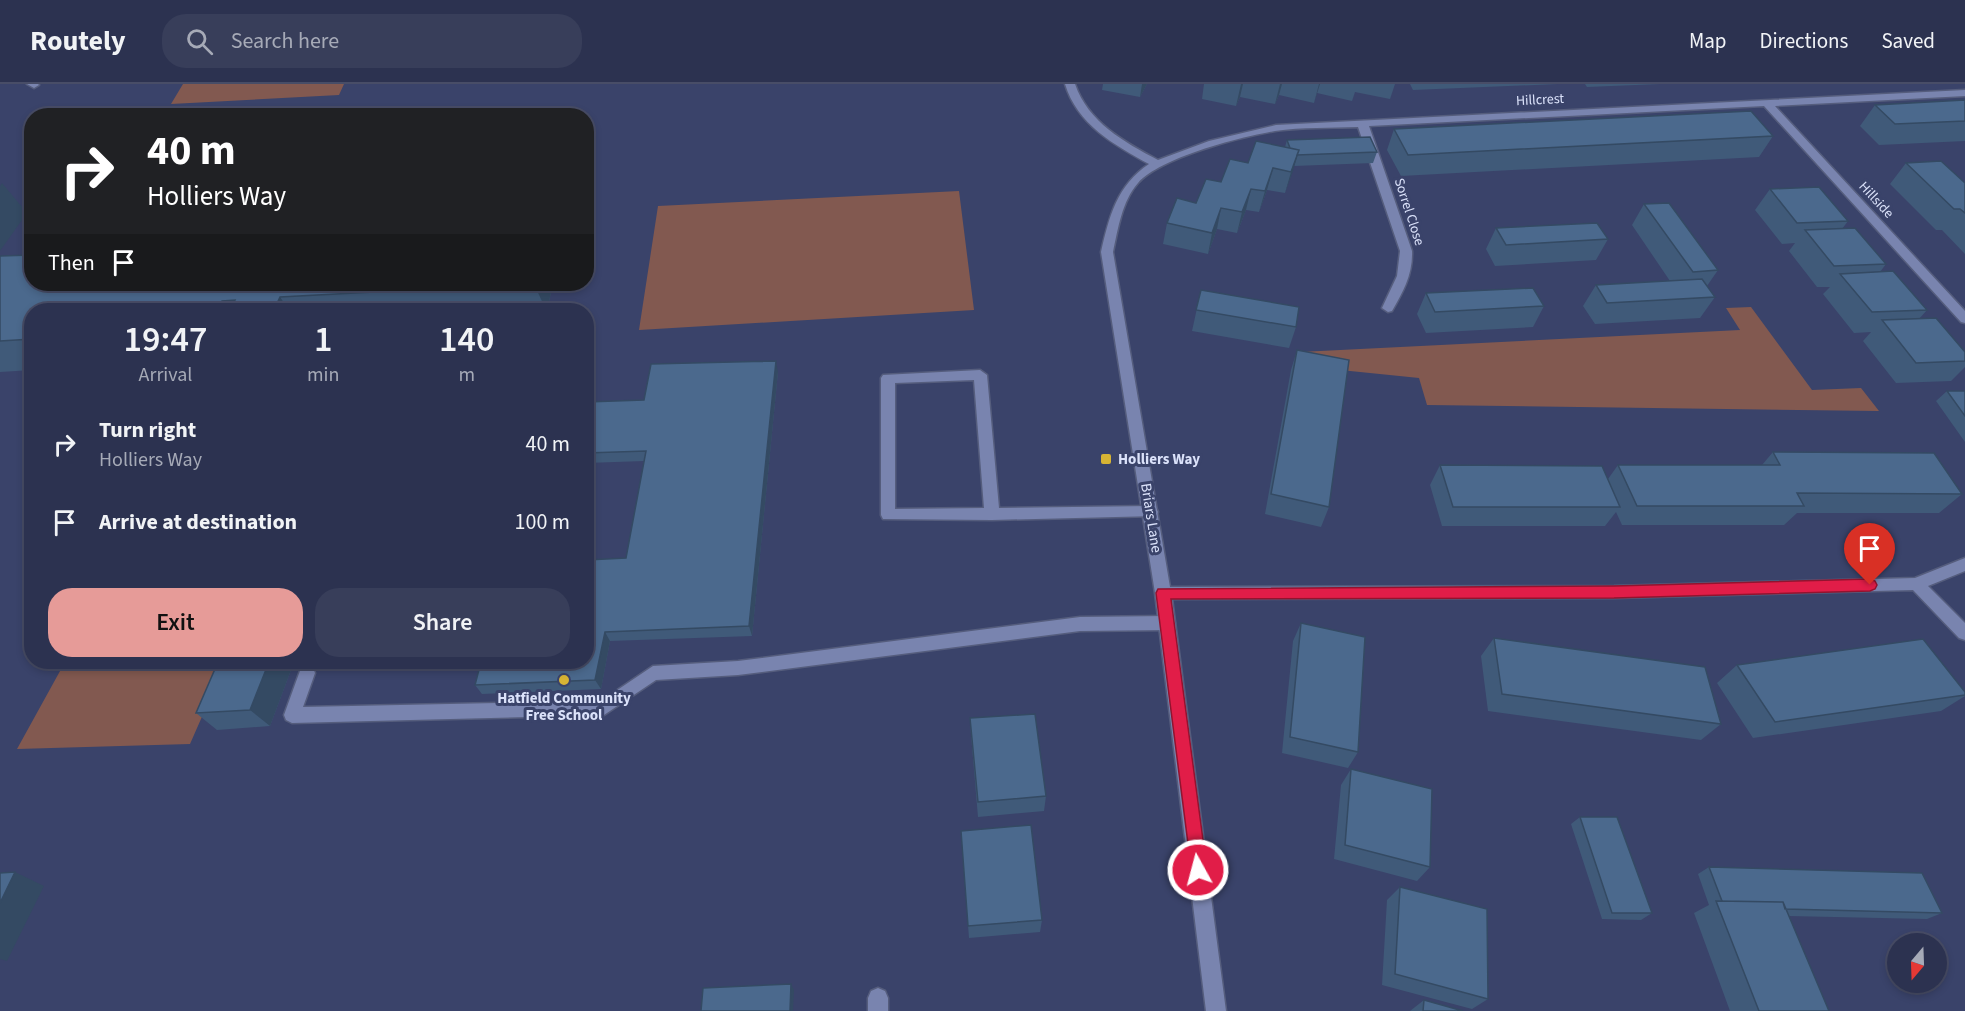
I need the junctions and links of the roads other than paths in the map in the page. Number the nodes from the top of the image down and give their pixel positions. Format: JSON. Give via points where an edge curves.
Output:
{"nodes":[{"id":1,"x":1070,"y":84,"type":"edge"},
{"id":2,"x":1965,"y":93,"type":"edge"},
{"id":3,"x":1766,"y":102,"type":"junction"},
{"id":4,"x":1363,"y":124,"type":"junction"},
{"id":5,"x":1157,"y":164,"type":"junction"},
{"id":6,"x":1388,"y":308,"type":"dead end"},
{"id":7,"x":1965,"y":319,"type":"edge"},
{"id":8,"x":1151,"y":512,"type":"junction"},
{"id":9,"x":992,"y":514,"type":"junction"},
{"id":10,"x":1965,"y":564,"type":"edge"},
{"id":11,"x":1916,"y":584,"type":"junction"},
{"id":12,"x":1163,"y":593,"type":"junction"},
{"id":13,"x":1167,"y":623,"type":"junction"},
{"id":14,"x":1965,"y":633,"type":"edge"},
{"id":15,"x":307,"y":673,"type":"dead end"},
{"id":16,"x":1216,"y":1011,"type":"edge"}],
"edges":[{"from":1,"to":5,"type":"street","via":[[1091,120],[1119,143]]},
{"from":2,"to":3,"type":"street","name":"Hillcrest"},
{"from":3,"to":4,"type":"street","name":"Hillcrest"},
{"from":3,"to":7,"type":"street","name":"Hillside"},
{"from":4,"to":5,"type":"street","name":"Hillcrest","via":[[1275,128],[1213,143]]},
{"from":4,"to":6,"type":"street","name":"Sorrel Close","via":[[1408,259]]},
{"from":5,"to":8,"type":"street","name":"Briars Lane","via":[[1134,181],[1112,230],[1107,252]]},
{"from":8,"to":9,"type":"street"},
{"from":8,"to":12,"type":"street","name":"Briars Lane"},
{"from":9,"to":9,"type":"street","via":[[888,515],[888,378],[980,375]]},
{"from":10,"to":11,"type":"street"},
{"from":11,"to":12,"type":"street","via":[[1614,592]]},
{"from":11,"to":14,"type":"street"},
{"from":12,"to":13,"type":"street","name":"Briars Lane"},
{"from":13,"to":15,"type":"street","via":[[1080,624],[738,668],[653,673],[604,708],[292,715]]},
{"from":13,"to":16,"type":"street","name":"Briars Lane"}]}
